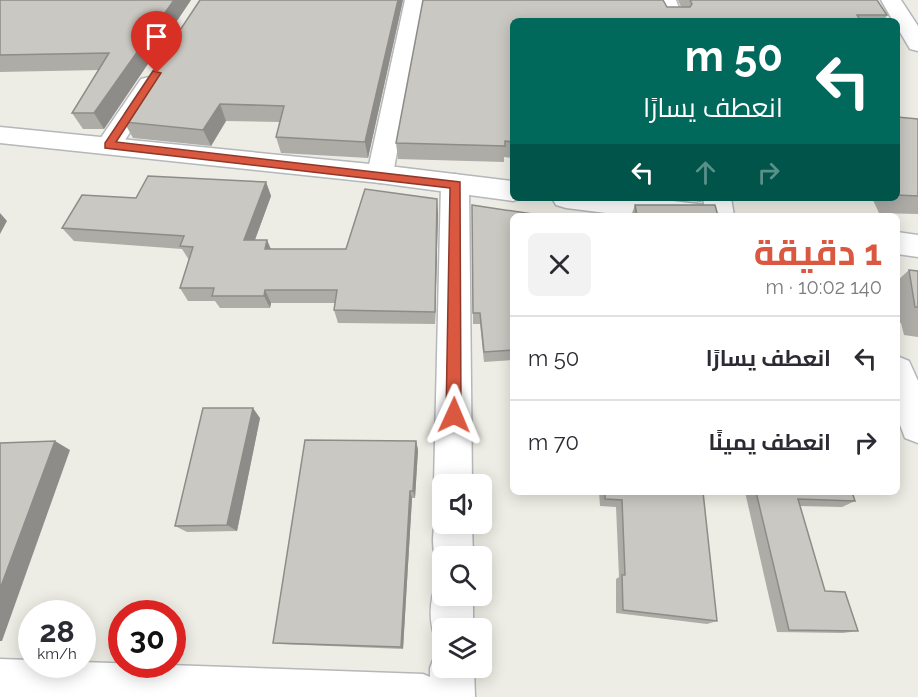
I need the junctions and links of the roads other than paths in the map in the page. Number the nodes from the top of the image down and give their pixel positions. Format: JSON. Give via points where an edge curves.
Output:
{"nodes":[{"id":1,"x":415,"y":0,"type":"edge"},
{"id":2,"x":666,"y":0,"type":"edge"},
{"id":3,"x":891,"y":0,"type":"edge"},
{"id":4,"x":672,"y":18,"type":"edge"},
{"id":5,"x":918,"y":44,"type":"edge"},
{"id":6,"x":160,"y":68,"type":"edge"},
{"id":7,"x":0,"y":135,"type":"edge"},
{"id":8,"x":109,"y":145,"type":"junction"},
{"id":9,"x":380,"y":174,"type":"junction"},
{"id":10,"x":456,"y":184,"type":"junction"},
{"id":11,"x":510,"y":191,"type":"edge"},
{"id":12,"x":590,"y":201,"type":"edge"},
{"id":13,"x":688,"y":213,"type":"edge"},
{"id":14,"x":900,"y":243,"type":"edge"},
{"id":15,"x":918,"y":246,"type":"edge"},
{"id":16,"x":900,"y":379,"type":"edge"},
{"id":17,"x":918,"y":426,"type":"edge"},
{"id":18,"x":453,"y":474,"type":"edge"},
{"id":19,"x":452,"y":678,"type":"edge"},
{"id":20,"x":0,"y":681,"type":"edge"},
{"id":21,"x":423,"y":697,"type":"edge"},
{"id":22,"x":452,"y":697,"type":"edge"}],
"edges":[{"from":1,"to":9,"type":"street"},
{"from":2,"to":4,"type":"street"},
{"from":3,"to":5,"type":"street"},
{"from":6,"to":8,"type":"street"},
{"from":7,"to":8,"type":"street"},
{"from":8,"to":9,"type":"street"},
{"from":9,"to":10,"type":"street"},
{"from":10,"to":11,"type":"street"},
{"from":10,"to":18,"type":"street"},
{"from":12,"to":13,"type":"street"},
{"from":14,"to":15,"type":"street"},
{"from":16,"to":17,"type":"street"},
{"from":19,"to":22,"type":"street"},
{"from":20,"to":21,"type":"street"}]}
